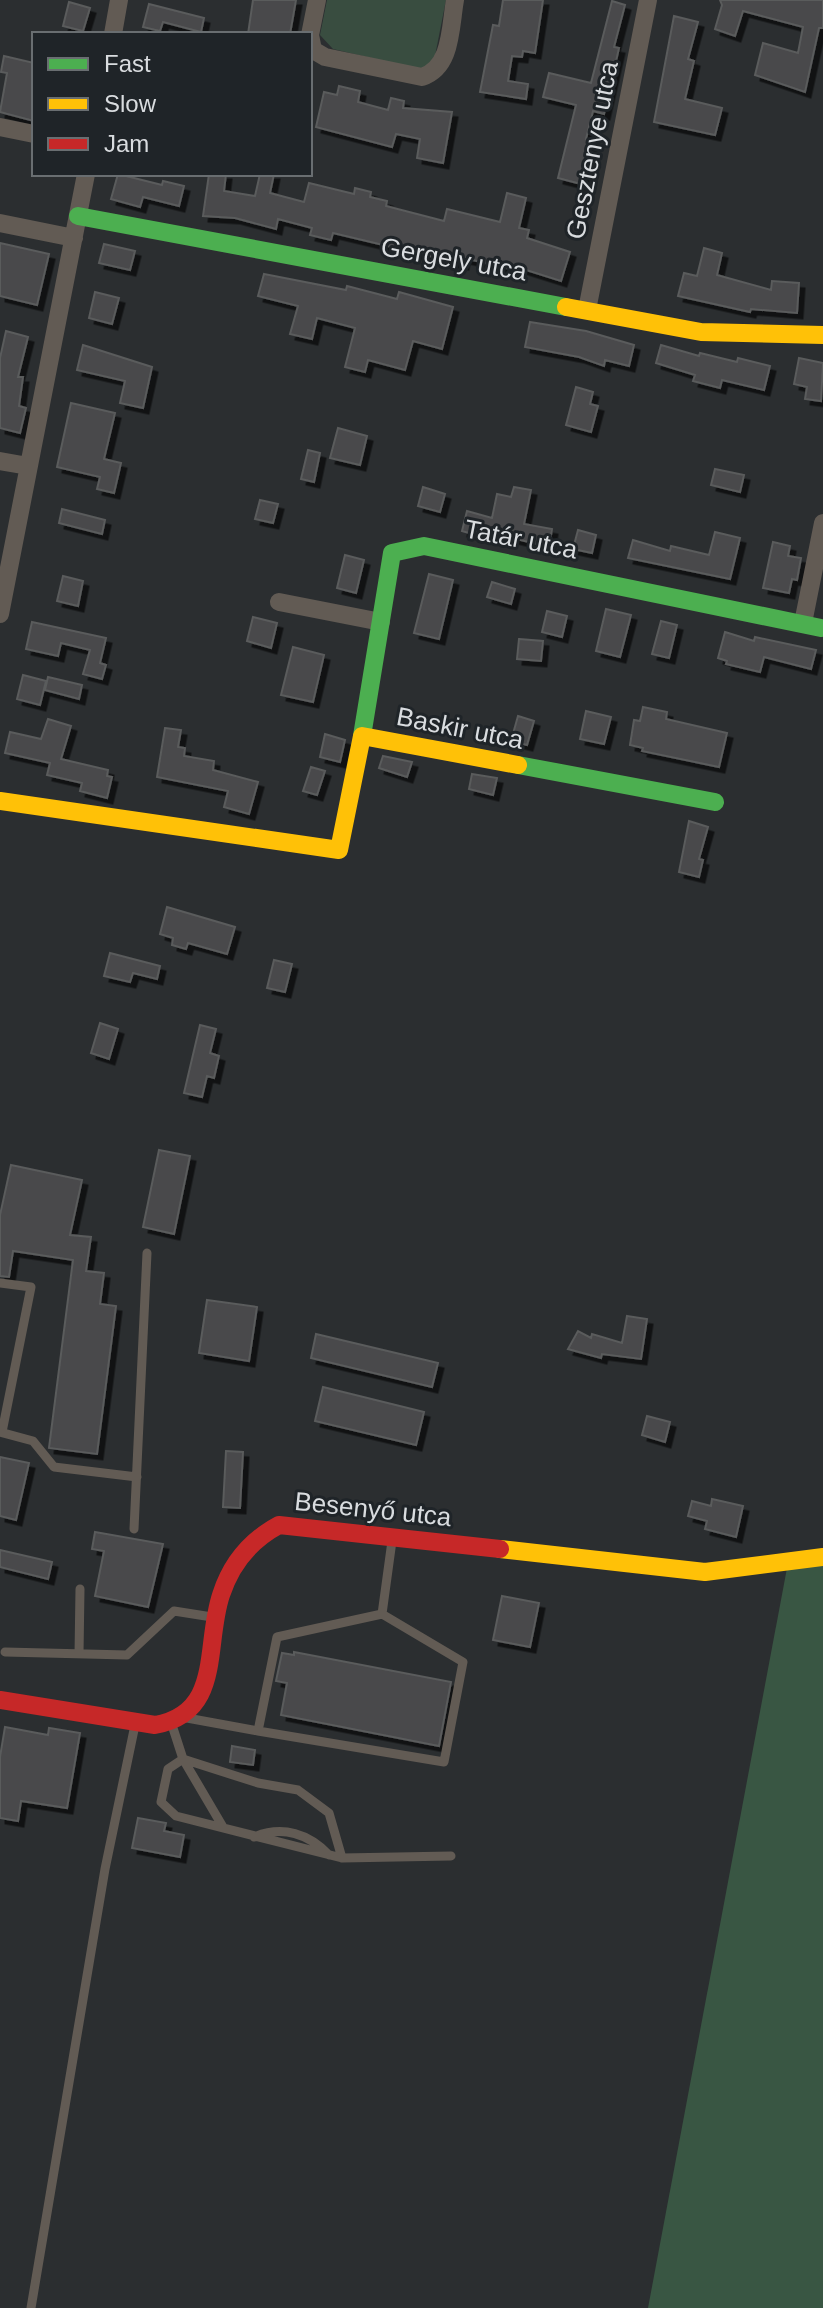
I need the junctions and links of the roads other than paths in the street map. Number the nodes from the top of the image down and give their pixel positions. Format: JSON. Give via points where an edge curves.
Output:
{"nodes":[{"id":1,"x":119,"y":0,"type":"edge"},
{"id":2,"x":317,"y":0,"type":"edge"},
{"id":3,"x":455,"y":0,"type":"edge"},
{"id":4,"x":648,"y":0,"type":"edge"},
{"id":5,"x":113,"y":32,"type":"edge"},
{"id":6,"x":311,"y":32,"type":"edge"},
{"id":7,"x":312,"y":45,"type":"edge"},
{"id":8,"x":0,"y":127,"type":"edge"},
{"id":9,"x":32,"y":134,"type":"edge"},
{"id":10,"x":86,"y":176,"type":"edge"},
{"id":11,"x":78,"y":216,"type":"junction"},
{"id":12,"x":0,"y":223,"type":"edge"},
{"id":13,"x":74,"y":238,"type":"junction"},
{"id":14,"x":587,"y":310,"type":"junction"},
{"id":15,"x":823,"y":335,"type":"edge"},
{"id":16,"x":0,"y":461,"type":"edge"},
{"id":17,"x":28,"y":466,"type":"junction"},
{"id":18,"x":823,"y":523,"type":"edge"},
{"id":19,"x":279,"y":602,"type":"dead end"},
{"id":20,"x":0,"y":614,"type":"edge"},
{"id":21,"x":381,"y":622,"type":"junction"},
{"id":22,"x":812,"y":626,"type":"edge"},
{"id":23,"x":362,"y":736,"type":"junction"},
{"id":24,"x":0,"y":801,"type":"edge"},
{"id":25,"x":715,"y":802,"type":"dead end"},
{"id":26,"x":147,"y":1253,"type":"dead end"},
{"id":27,"x":0,"y":1283,"type":"edge"},
{"id":28,"x":1,"y":1432,"type":"edge"},
{"id":29,"x":137,"y":1477,"type":"junction"},
{"id":30,"x":134,"y":1529,"type":"dead end"},
{"id":31,"x":393,"y":1537,"type":"junction"},
{"id":32,"x":823,"y":1557,"type":"edge"},
{"id":33,"x":80,"y":1589,"type":"dead end"},
{"id":34,"x":382,"y":1614,"type":"junction"},
{"id":35,"x":215,"y":1618,"type":"junction"},
{"id":36,"x":5,"y":1652,"type":"dead end"},
{"id":37,"x":79,"y":1654,"type":"junction"},
{"id":38,"x":0,"y":1700,"type":"edge"},
{"id":39,"x":179,"y":1722,"type":"junction"},
{"id":40,"x":135,"y":1723,"type":"junction"},
{"id":41,"x":258,"y":1731,"type":"junction"},
{"id":42,"x":183,"y":1759,"type":"junction"},
{"id":43,"x":223,"y":1827,"type":"junction"},
{"id":44,"x":451,"y":1856,"type":"dead end"},
{"id":45,"x":342,"y":1858,"type":"junction"},
{"id":46,"x":31,"y":2308,"type":"edge"}],
"edges":[{"from":1,"to":5,"type":"street"},
{"from":2,"to":6,"type":"street"},
{"from":3,"to":7,"type":"street","via":[[443,63],[422,77],[325,57]]},
{"from":4,"to":14,"type":"street","name":"Gesztenye utca"},
{"from":8,"to":9,"type":"street"},
{"from":10,"to":11,"type":"street"},
{"from":11,"to":13,"type":"street"},
{"from":11,"to":14,"type":"street","name":"Gergely utca"},
{"from":12,"to":13,"type":"street"},
{"from":13,"to":17,"type":"street"},
{"from":14,"to":15,"type":"street","name":"Gergely utca","via":[[701,332]]},
{"from":16,"to":17,"type":"street"},
{"from":17,"to":20,"type":"street"},
{"from":18,"to":22,"type":"street"},
{"from":19,"to":21,"type":"street"},
{"from":21,"to":22,"type":"street","name":"Tatár utca","via":[[392,553],[424,546]]},
{"from":21,"to":23,"type":"street","name":"Tatár utca"},
{"from":23,"to":24,"type":"street","name":"Baskir utca","via":[[339,850]]},
{"from":23,"to":25,"type":"street","name":"Baskir utca"},
{"from":26,"to":29,"type":"lane"},
{"from":27,"to":28,"type":"lane","via":[[31,1287]]},
{"from":28,"to":29,"type":"lane","via":[[33,1441],[54,1467]]},
{"from":29,"to":30,"type":"lane"},
{"from":31,"to":32,"type":"street","name":"Besenyő utca","via":[[705,1572],[773,1559]]},
{"from":31,"to":34,"type":"lane"},
{"from":31,"to":35,"type":"street","name":"Besenyő utca","via":[[279,1525],[243,1553]]},
{"from":33,"to":37,"type":"lane"},
{"from":34,"to":41,"type":"lane","via":[[277,1637]]},
{"from":34,"to":41,"type":"lane","via":[[463,1662],[444,1762]]},
{"from":35,"to":37,"type":"lane","via":[[174,1611],[127,1655]]},
{"from":35,"to":39,"type":"street","name":"Besenyő utca","via":[[208,1677],[199,1699]]},
{"from":36,"to":37,"type":"lane"},
{"from":38,"to":40,"type":"street"},
{"from":39,"to":40,"type":"street"},
{"from":39,"to":41,"type":"lane"},
{"from":39,"to":42,"type":"lane"},
{"from":40,"to":46,"type":"lane"},
{"from":42,"to":43,"type":"lane"},
{"from":42,"to":43,"type":"lane","via":[[168,1769],[161,1802],[176,1816]]},
{"from":42,"to":45,"type":"lane","via":[[298,1790],[329,1813]]},
{"from":43,"to":45,"type":"lane"},
{"from":44,"to":45,"type":"lane"}]}
